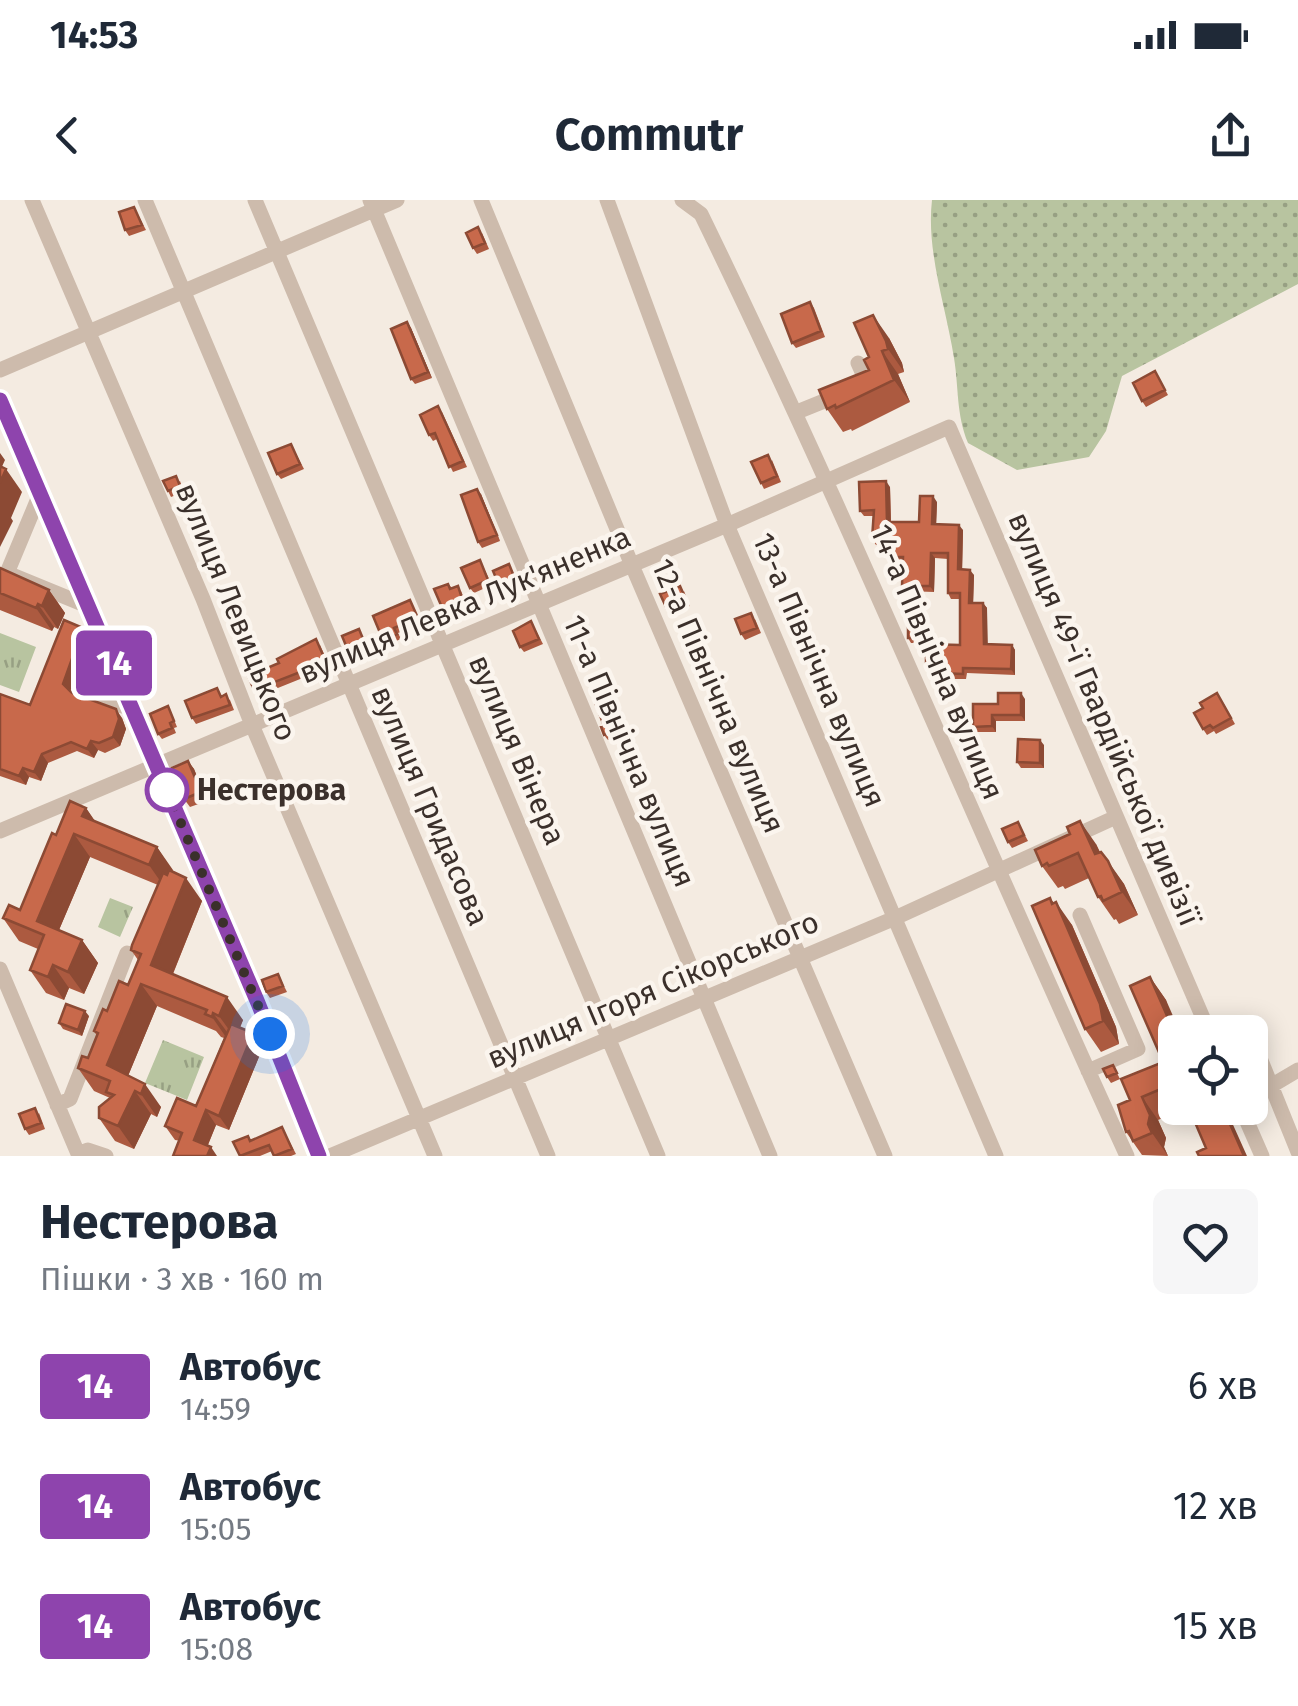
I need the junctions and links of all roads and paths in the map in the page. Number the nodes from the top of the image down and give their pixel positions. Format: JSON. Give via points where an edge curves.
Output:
{"nodes":[{"id":1,"x":32,"y":200,"type":"edge"},
{"id":2,"x":145,"y":200,"type":"edge"},
{"id":3,"x":256,"y":200,"type":"edge"},
{"id":4,"x":397,"y":200,"type":"edge"},
{"id":5,"x":481,"y":200,"type":"edge"},
{"id":6,"x":607,"y":200,"type":"edge"},
{"id":7,"x":682,"y":200,"type":"edge"},
{"id":8,"x":372,"y":205,"type":"edge"},
{"id":9,"x":276,"y":251,"type":"junction"},
{"id":10,"x":184,"y":292,"type":"junction"},
{"id":11,"x":88,"y":334,"type":"junction"},
{"id":12,"x":858,"y":363,"type":"edge"},
{"id":13,"x":0,"y":370,"type":"edge"},
{"id":14,"x":0,"y":400,"type":"edge"},
{"id":15,"x":796,"y":412,"type":"junction"},
{"id":16,"x":949,"y":426,"type":"joint"},
{"id":17,"x":0,"y":433,"type":"edge"},
{"id":18,"x":19,"y":442,"type":"junction"},
{"id":19,"x":829,"y":482,"type":"junction"},
{"id":20,"x":40,"y":494,"type":"junction"},
{"id":21,"x":727,"y":525,"type":"junction"},
{"id":22,"x":631,"y":564,"type":"junction"},
{"id":23,"x":538,"y":605,"type":"junction"},
{"id":24,"x":90,"y":607,"type":"junction"},
{"id":25,"x":102,"y":636,"type":"junction"},
{"id":26,"x":443,"y":646,"type":"junction"},
{"id":27,"x":349,"y":685,"type":"junction"},
{"id":28,"x":134,"y":710,"type":"junction"},
{"id":29,"x":252,"y":725,"type":"junction"},
{"id":30,"x":157,"y":765,"type":"junction"},
{"id":31,"x":1116,"y":817,"type":"junction"},
{"id":32,"x":0,"y":831,"type":"edge"},
{"id":33,"x":997,"y":870,"type":"junction"},
{"id":34,"x":1080,"y":915,"type":"dead end"},
{"id":35,"x":895,"y":918,"type":"junction"},
{"id":36,"x":128,"y":953,"type":"edge"},
{"id":37,"x":799,"y":957,"type":"junction"},
{"id":38,"x":0,"y":969,"type":"edge"},
{"id":39,"x":704,"y":999,"type":"junction"},
{"id":40,"x":1202,"y":1015,"type":"edge"},
{"id":41,"x":608,"y":1040,"type":"junction"},
{"id":42,"x":1133,"y":1051,"type":"junction"},
{"id":43,"x":1140,"y":1069,"type":"edge"},
{"id":44,"x":1298,"y":1070,"type":"edge"},
{"id":45,"x":1088,"y":1071,"type":"junction"},
{"id":46,"x":516,"y":1078,"type":"junction"},
{"id":47,"x":1268,"y":1080,"type":"edge"},
{"id":48,"x":1270,"y":1086,"type":"junction"},
{"id":49,"x":57,"y":1105,"type":"junction"},
{"id":50,"x":419,"y":1118,"type":"junction"},
{"id":51,"x":1248,"y":1125,"type":"edge"},
{"id":52,"x":1298,"y":1152,"type":"edge"},
{"id":53,"x":78,"y":1155,"type":"edge"},
{"id":54,"x":106,"y":1156,"type":"edge"},
{"id":55,"x":319,"y":1156,"type":"edge"},
{"id":56,"x":330,"y":1156,"type":"edge"},
{"id":57,"x":435,"y":1156,"type":"edge"},
{"id":58,"x":548,"y":1156,"type":"edge"},
{"id":59,"x":658,"y":1156,"type":"edge"},
{"id":60,"x":770,"y":1156,"type":"edge"},
{"id":61,"x":884,"y":1156,"type":"edge"},
{"id":62,"x":996,"y":1156,"type":"edge"},
{"id":63,"x":1127,"y":1156,"type":"edge"},
{"id":64,"x":1262,"y":1156,"type":"edge"}],
"edges":[{"from":1,"to":11,"type":"street","name":"вулиця Левицького"},
{"from":2,"to":10,"type":"street","name":"вулиця Гридасова"},
{"from":3,"to":9,"type":"street","name":"вулиця Вінера"},
{"from":4,"to":8,"type":"street"},
{"from":5,"to":22,"type":"street","name":"12-а Північна вулиця"},
{"from":6,"to":21,"type":"street","name":"13-а Північна вулиця"},
{"from":7,"to":15,"type":"street","name":"14-а Північна вулиця","via":[[701,214]]},
{"from":8,"to":9,"type":"street"},
{"from":8,"to":23,"type":"street","name":"11-а Північна вулиця"},
{"from":9,"to":10,"type":"street"},
{"from":9,"to":26,"type":"street","name":"вулиця Вінера"},
{"from":10,"to":11,"type":"street"},
{"from":10,"to":27,"type":"street","name":"вулиця Гридасова"},
{"from":11,"to":13,"type":"street"},
{"from":11,"to":29,"type":"street","name":"вулиця Левицького"},
{"from":12,"to":15,"type":"street","via":[[867,383]]},
{"from":14,"to":18,"type":"street"},
{"from":15,"to":19,"type":"street","name":"14-а Північна вулиця"},
{"from":16,"to":19,"type":"street","name":"вулиця Левка Лук'яненка"},
{"from":16,"to":31,"type":"street","name":"вулиця 49-ї Гвардійської дивізії"},
{"from":17,"to":18,"type":"street"},
{"from":18,"to":20,"type":"street"},
{"from":19,"to":21,"type":"street","name":"вулиця Левка Лук'яненка"},
{"from":19,"to":33,"type":"street","name":"14-а Північна вулиця"},
{"from":20,"to":24,"type":"street"},
{"from":20,"to":24,"type":"street","via":[[7,572]]},
{"from":21,"to":22,"type":"street","name":"вулиця Левка Лук'яненка"},
{"from":21,"to":35,"type":"street","name":"13-а Північна вулиця"},
{"from":22,"to":23,"type":"street","name":"вулиця Левка Лук'яненка"},
{"from":22,"to":37,"type":"street","name":"12-а Північна вулиця"},
{"from":23,"to":26,"type":"street","name":"вулиця Левка Лук'яненка"},
{"from":23,"to":39,"type":"street","name":"11-а Північна вулиця"},
{"from":24,"to":25,"type":"street"},
{"from":25,"to":28,"type":"street"},
{"from":25,"to":28,"type":"street","via":[[82,692]]},
{"from":26,"to":27,"type":"street","name":"вулиця Левка Лук'яненка"},
{"from":26,"to":41,"type":"street","name":"вулиця Вінера"},
{"from":27,"to":29,"type":"street","name":"вулиця Левка Лук'яненка"},
{"from":27,"to":46,"type":"street","name":"вулиця Гридасова"},
{"from":28,"to":30,"type":"street"},
{"from":29,"to":30,"type":"street","name":"вулиця Левка Лук'яненка"},
{"from":29,"to":50,"type":"street","name":"вулиця Левицького"},
{"from":30,"to":32,"type":"street","name":"вулиця Левка Лук'яненка"},
{"from":30,"to":55,"type":"street"},
{"from":31,"to":33,"type":"street","name":"вулиця Ігоря Сікорського"},
{"from":31,"to":40,"type":"street","name":"вулиця 49-ї Гвардійської дивізії"},
{"from":33,"to":35,"type":"street","name":"вулиця Ігоря Сікорського"},
{"from":33,"to":45,"type":"street","name":"14-а Північна вулиця"},
{"from":34,"to":42,"type":"street","via":[[1138,1049]]},
{"from":35,"to":37,"type":"street","name":"вулиця Ігоря Сікорського"},
{"from":35,"to":62,"type":"street","name":"13-а Північна вулиця"},
{"from":36,"to":49,"type":"street","via":[[70,1100]]},
{"from":37,"to":39,"type":"street","name":"вулиця Ігоря Сікорського"},
{"from":37,"to":61,"type":"street","name":"12-а Північна вулиця"},
{"from":38,"to":49,"type":"street"},
{"from":39,"to":41,"type":"street","name":"вулиця Ігоря Сікорського"},
{"from":39,"to":60,"type":"street","name":"11-а Північна вулиця"},
{"from":41,"to":46,"type":"street","name":"вулиця Ігоря Сікорського"},
{"from":41,"to":59,"type":"street","name":"вулиця Вінера"},
{"from":42,"to":43,"type":"street"},
{"from":42,"to":45,"type":"street"},
{"from":44,"to":48,"type":"street"},
{"from":45,"to":63,"type":"street","name":"14-а Північна вулиця"},
{"from":46,"to":50,"type":"street","name":"вулиця Ігоря Сікорського"},
{"from":46,"to":58,"type":"street","name":"вулиця Гридасова"},
{"from":47,"to":48,"type":"street"},
{"from":48,"to":52,"type":"street"},
{"from":49,"to":53,"type":"street"},
{"from":50,"to":56,"type":"street","name":"вулиця Ігоря Сікорського"},
{"from":50,"to":57,"type":"street","name":"вулиця Левицького"},
{"from":51,"to":64,"type":"street"},
{"from":53,"to":54,"type":"street","via":[[88,1150]]}]}
